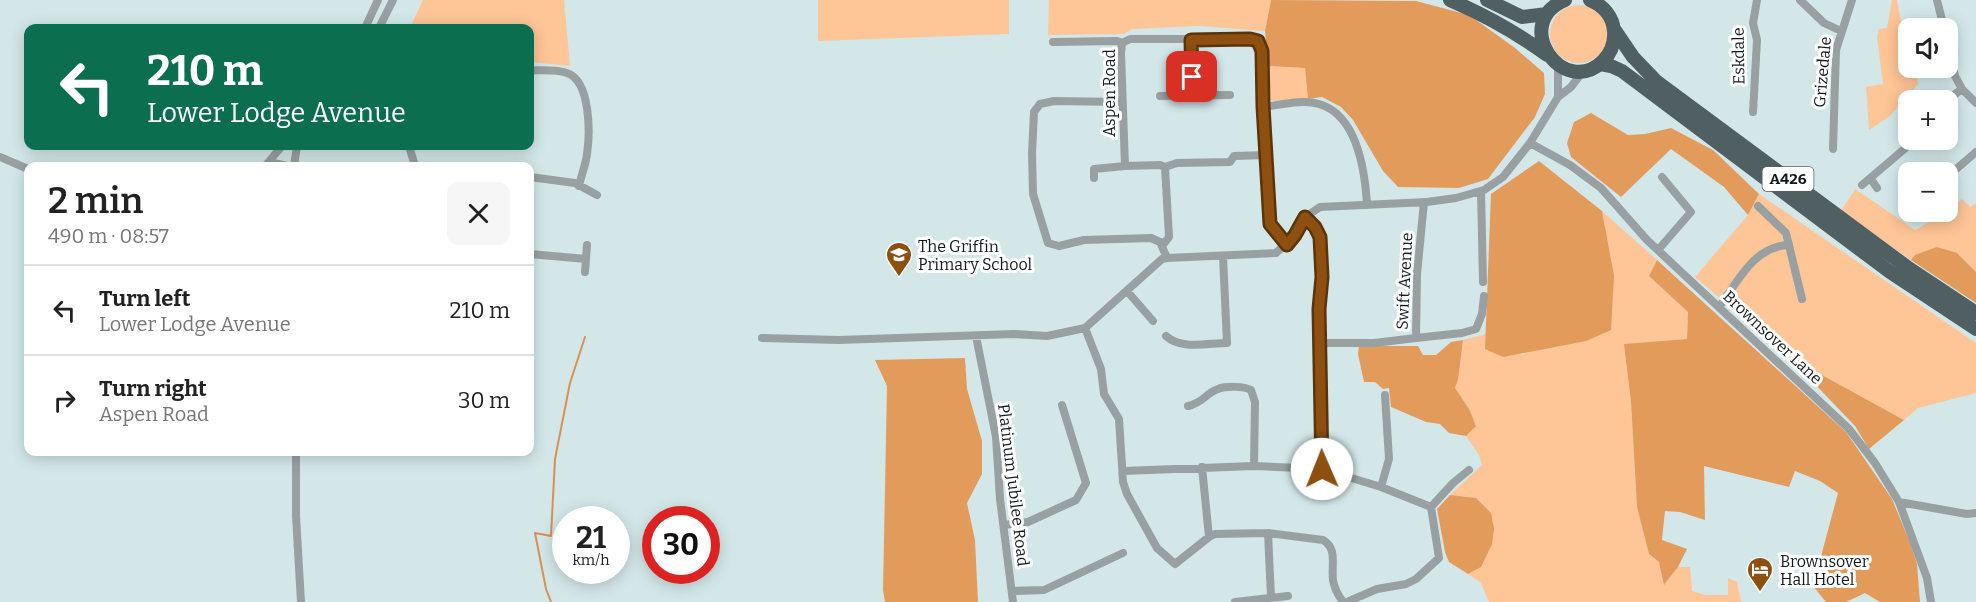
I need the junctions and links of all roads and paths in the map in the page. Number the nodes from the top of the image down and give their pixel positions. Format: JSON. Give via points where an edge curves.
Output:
{"nodes":[{"id":1,"x":378,"y":0,"type":"edge"},
{"id":2,"x":393,"y":0,"type":"edge"},
{"id":3,"x":1450,"y":0,"type":"edge"},
{"id":4,"x":1486,"y":0,"type":"edge"},
{"id":5,"x":1565,"y":0,"type":"edge"},
{"id":6,"x":1757,"y":0,"type":"edge"},
{"id":7,"x":1800,"y":0,"type":"edge"},
{"id":8,"x":1852,"y":0,"type":"edge"},
{"id":9,"x":1937,"y":0,"type":"edge"},
{"id":10,"x":1595,"y":1,"type":"edge"},
{"id":11,"x":1547,"y":14,"type":"junction"},
{"id":12,"x":1942,"y":18,"type":"edge"},
{"id":13,"x":367,"y":24,"type":"edge"},
{"id":14,"x":381,"y":24,"type":"edge"},
{"id":15,"x":1614,"y":29,"type":"junction"},
{"id":16,"x":1841,"y":32,"type":"junction"},
{"id":17,"x":1191,"y":40,"type":"junction"},
{"id":18,"x":1053,"y":42,"type":"dead end"},
{"id":19,"x":1122,"y":43,"type":"junction"},
{"id":20,"x":1553,"y":60,"type":"junction"},
{"id":21,"x":1600,"y":64,"type":"junction"},
{"id":22,"x":534,"y":70,"type":"edge"},
{"id":23,"x":1584,"y":70,"type":"junction"},
{"id":24,"x":1956,"y":78,"type":"edge"},
{"id":25,"x":1962,"y":89,"type":"junction"},
{"id":26,"x":1958,"y":92,"type":"edge"},
{"id":27,"x":1230,"y":95,"type":"dead end"},
{"id":28,"x":1160,"y":96,"type":"dead end"},
{"id":29,"x":1193,"y":96,"type":"junction"},
{"id":30,"x":1558,"y":97,"type":"junction"},
{"id":31,"x":1122,"y":102,"type":"junction"},
{"id":32,"x":1976,"y":104,"type":"edge"},
{"id":33,"x":1263,"y":106,"type":"junction"},
{"id":34,"x":1753,"y":112,"type":"dead end"},
{"id":35,"x":1530,"y":143,"type":"junction"},
{"id":36,"x":1833,"y":149,"type":"dead end"},
{"id":37,"x":279,"y":150,"type":"edge"},
{"id":38,"x":1904,"y":150,"type":"edge"},
{"id":39,"x":1976,"y":152,"type":"edge"},
{"id":40,"x":1268,"y":155,"type":"junction"},
{"id":41,"x":0,"y":157,"type":"edge"},
{"id":42,"x":268,"y":162,"type":"edge"},
{"id":43,"x":1125,"y":166,"type":"junction"},
{"id":44,"x":24,"y":167,"type":"edge"},
{"id":45,"x":1165,"y":167,"type":"junction"},
{"id":46,"x":1958,"y":168,"type":"edge"},
{"id":47,"x":1662,"y":177,"type":"dead end"},
{"id":48,"x":534,"y":178,"type":"edge"},
{"id":49,"x":1094,"y":178,"type":"dead end"},
{"id":50,"x":1871,"y":179,"type":"junction"},
{"id":51,"x":1862,"y":185,"type":"dead end"},
{"id":52,"x":579,"y":186,"type":"junction"},
{"id":53,"x":1877,"y":188,"type":"dead end"},
{"id":54,"x":1481,"y":191,"type":"junction"},
{"id":55,"x":597,"y":195,"type":"dead end"},
{"id":56,"x":1424,"y":202,"type":"junction"},
{"id":57,"x":1367,"y":205,"type":"junction"},
{"id":58,"x":1758,"y":206,"type":"dead end"},
{"id":59,"x":1305,"y":217,"type":"junction"},
{"id":60,"x":1788,"y":244,"type":"junction"},
{"id":61,"x":588,"y":245,"type":"dead end"},
{"id":62,"x":1287,"y":245,"type":"junction"},
{"id":63,"x":1162,"y":246,"type":"junction"},
{"id":64,"x":1658,"y":250,"type":"junction"},
{"id":65,"x":534,"y":254,"type":"edge"},
{"id":66,"x":1223,"y":256,"type":"junction"},
{"id":67,"x":1167,"y":258,"type":"junction"},
{"id":68,"x":586,"y":259,"type":"junction"},
{"id":69,"x":585,"y":272,"type":"dead end"},
{"id":70,"x":1484,"y":282,"type":"dead end"},
{"id":71,"x":1127,"y":291,"type":"junction"},
{"id":72,"x":1484,"y":296,"type":"dead end"},
{"id":73,"x":1802,"y":299,"type":"dead end"},
{"id":74,"x":1719,"y":308,"type":"junction"},
{"id":75,"x":1976,"y":313,"type":"edge"},
{"id":76,"x":1153,"y":321,"type":"dead end"},
{"id":77,"x":1085,"y":328,"type":"junction"},
{"id":78,"x":1976,"y":329,"type":"edge"},
{"id":79,"x":976,"y":336,"type":"junction"},
{"id":80,"x":1166,"y":336,"type":"dead end"},
{"id":81,"x":762,"y":338,"type":"dead end"},
{"id":82,"x":1416,"y":339,"type":"junction"},
{"id":83,"x":1320,"y":343,"type":"junction"},
{"id":84,"x":1384,"y":395,"type":"dead end"},
{"id":85,"x":1062,"y":405,"type":"dead end"},
{"id":86,"x":1188,"y":406,"type":"dead end"},
{"id":87,"x":296,"y":456,"type":"edge"},
{"id":88,"x":1254,"y":466,"type":"junction"},
{"id":89,"x":1202,"y":467,"type":"junction"},
{"id":90,"x":1322,"y":469,"type":"junction"},
{"id":91,"x":1469,"y":470,"type":"dead end"},
{"id":92,"x":1123,"y":471,"type":"junction"},
{"id":93,"x":1381,"y":487,"type":"junction"},
{"id":94,"x":1899,"y":502,"type":"junction"},
{"id":95,"x":1431,"y":507,"type":"junction"},
{"id":96,"x":1976,"y":513,"type":"edge"},
{"id":97,"x":1004,"y":525,"type":"junction"},
{"id":98,"x":1268,"y":533,"type":"junction"},
{"id":99,"x":1209,"y":537,"type":"junction"},
{"id":100,"x":1123,"y":553,"type":"dead end"},
{"id":101,"x":1012,"y":591,"type":"junction"},
{"id":102,"x":1288,"y":596,"type":"dead end"},
{"id":103,"x":1271,"y":597,"type":"junction"},
{"id":104,"x":301,"y":602,"type":"edge"},
{"id":105,"x":1013,"y":602,"type":"edge"},
{"id":106,"x":1235,"y":602,"type":"edge"},
{"id":107,"x":1345,"y":602,"type":"edge"},
{"id":108,"x":1931,"y":602,"type":"edge"}],
"edges":[{"from":1,"to":13,"type":"street"},
{"from":2,"to":14,"type":"street"},
{"from":3,"to":20,"type":"highway","via":[[1486,15]]},
{"from":4,"to":11,"type":"highway","via":[[1522,17]]},
{"from":5,"to":11,"type":"highway"},
{"from":6,"to":34,"type":"street","name":"Eskdale","via":[[1753,23],[1757,40]]},
{"from":7,"to":16,"type":"street","via":[[1824,23]]},
{"from":8,"to":16,"type":"street","name":"Grizedale"},
{"from":9,"to":12,"type":"street"},
{"from":10,"to":15,"type":"highway","via":[[1605,10]]},
{"from":11,"to":20,"type":"highway","via":[[1541,35]]},
{"from":15,"to":21,"type":"highway","via":[[1612,48]]},
{"from":15,"to":75,"type":"highway","number":"A426","via":[[1657,82],[1906,267]]},
{"from":16,"to":36,"type":"street","name":"Grizedale","via":[[1836,50]]},
{"from":17,"to":19,"type":"street","name":"Aspen Road","via":[[1130,39]]},
{"from":17,"to":29,"type":"street"},
{"from":17,"to":33,"type":"street","name":"Aspen Road","via":[[1258,41],[1262,51]]},
{"from":18,"to":19,"type":"street"},
{"from":19,"to":31,"type":"street","name":"Aspen Road"},
{"from":20,"to":23,"type":"highway","via":[[1566,69]]},
{"from":20,"to":30,"type":"street"},
{"from":21,"to":23,"type":"highway"},
{"from":21,"to":78,"type":"highway","number":"A426","via":[[1622,71],[1890,272]]},
{"from":22,"to":52,"type":"street","via":[[568,73],[584,90],[589,125],[587,156]]},
{"from":23,"to":30,"type":"street"},
{"from":24,"to":25,"type":"street"},
{"from":25,"to":26,"type":"street"},
{"from":25,"to":32,"type":"street"},
{"from":27,"to":29,"type":"street"},
{"from":28,"to":29,"type":"street"},
{"from":30,"to":35,"type":"street"},
{"from":31,"to":43,"type":"street","name":"Aspen Road"},
{"from":31,"to":63,"type":"street","via":[[1040,104],[1034,112],[1033,195],[1048,243],[1053,246],[1084,240],[1151,238]]},
{"from":33,"to":40,"type":"street","name":"Aspen Road"},
{"from":33,"to":57,"type":"street","via":[[1305,102],[1331,108],[1352,133]]},
{"from":35,"to":54,"type":"street","via":[[1503,177]]},
{"from":35,"to":64,"type":"street","name":"Brownsover Lane","via":[[1601,188]]},
{"from":37,"to":42,"type":"street"},
{"from":38,"to":50,"type":"street"},
{"from":39,"to":46,"type":"street"},
{"from":40,"to":45,"type":"street"},
{"from":40,"to":62,"type":"street","name":"Aspen Road","via":[[1270,224]]},
{"from":41,"to":44,"type":"street"},
{"from":43,"to":45,"type":"street"},
{"from":43,"to":49,"type":"street","via":[[1094,169]]},
{"from":45,"to":63,"type":"street","via":[[1168,237]]},
{"from":47,"to":64,"type":"street","via":[[1691,212]]},
{"from":48,"to":52,"type":"street"},
{"from":50,"to":51,"type":"street"},
{"from":50,"to":53,"type":"street"},
{"from":52,"to":55,"type":"street"},
{"from":54,"to":56,"type":"street"},
{"from":54,"to":70,"type":"street"},
{"from":56,"to":57,"type":"street"},
{"from":56,"to":82,"type":"street","name":"Swift Avenue"},
{"from":57,"to":59,"type":"street","via":[[1320,207]]},
{"from":58,"to":60,"type":"street","via":[[1786,233]]},
{"from":59,"to":62,"type":"street"},
{"from":59,"to":83,"type":"street","via":[[1320,237]]},
{"from":60,"to":73,"type":"street"},
{"from":60,"to":74,"type":"street","via":[[1777,245],[1754,260]]},
{"from":61,"to":68,"type":"street"},
{"from":62,"to":66,"type":"street","via":[[1268,255]]},
{"from":63,"to":67,"type":"street"},
{"from":64,"to":74,"type":"street","name":"Brownsover Lane"},
{"from":65,"to":68,"type":"street"},
{"from":66,"to":67,"type":"street"},
{"from":66,"to":80,"type":"street","via":[[1227,343],[1184,344],[1172,342]]},
{"from":67,"to":71,"type":"street"},
{"from":68,"to":69,"type":"street"},
{"from":71,"to":76,"type":"street"},
{"from":71,"to":77,"type":"street"},
{"from":72,"to":82,"type":"street","via":[[1476,328]]},
{"from":74,"to":94,"type":"street","name":"Brownsover Lane","via":[[1849,429]]},
{"from":77,"to":79,"type":"street","via":[[1047,336]]},
{"from":77,"to":92,"type":"street","via":[[1101,369],[1104,394],[1119,419]]},
{"from":79,"to":81,"type":"street"},
{"from":79,"to":97,"type":"street","name":"Platinum Jubilee Road","via":[[996,437]]},
{"from":82,"to":83,"type":"street","name":"Swift Avenue"},
{"from":83,"to":90,"type":"street"},
{"from":84,"to":93,"type":"street","via":[[1389,459]]},
{"from":85,"to":97,"type":"street","via":[[1086,483],[1076,500],[1028,522]]},
{"from":86,"to":88,"type":"street","via":[[1218,389],[1251,390],[1255,402]]},
{"from":87,"to":104,"type":"street"},
{"from":88,"to":89,"type":"street"},
{"from":88,"to":90,"type":"street"},
{"from":89,"to":92,"type":"street"},
{"from":89,"to":99,"type":"street"},
{"from":90,"to":93,"type":"street"},
{"from":91,"to":95,"type":"street"},
{"from":92,"to":99,"type":"street","via":[[1127,494],[1146,531],[1175,564]]},
{"from":93,"to":95,"type":"street"},
{"from":94,"to":96,"type":"street"},
{"from":94,"to":108,"type":"street","name":"Brownsover Lane","via":[[1928,578]]},
{"from":95,"to":107,"type":"street","via":[[1439,558],[1406,584],[1377,589]]},
{"from":97,"to":101,"type":"street","name":"Platinum Jubilee Road"},
{"from":98,"to":99,"type":"street"},
{"from":98,"to":103,"type":"street"},
{"from":98,"to":107,"type":"street","via":[[1329,544],[1336,593]]},
{"from":100,"to":101,"type":"street","via":[[1044,590]]},
{"from":101,"to":105,"type":"street","name":"Platinum Jubilee Road"},
{"from":102,"to":103,"type":"street"},
{"from":103,"to":106,"type":"street"}]}
